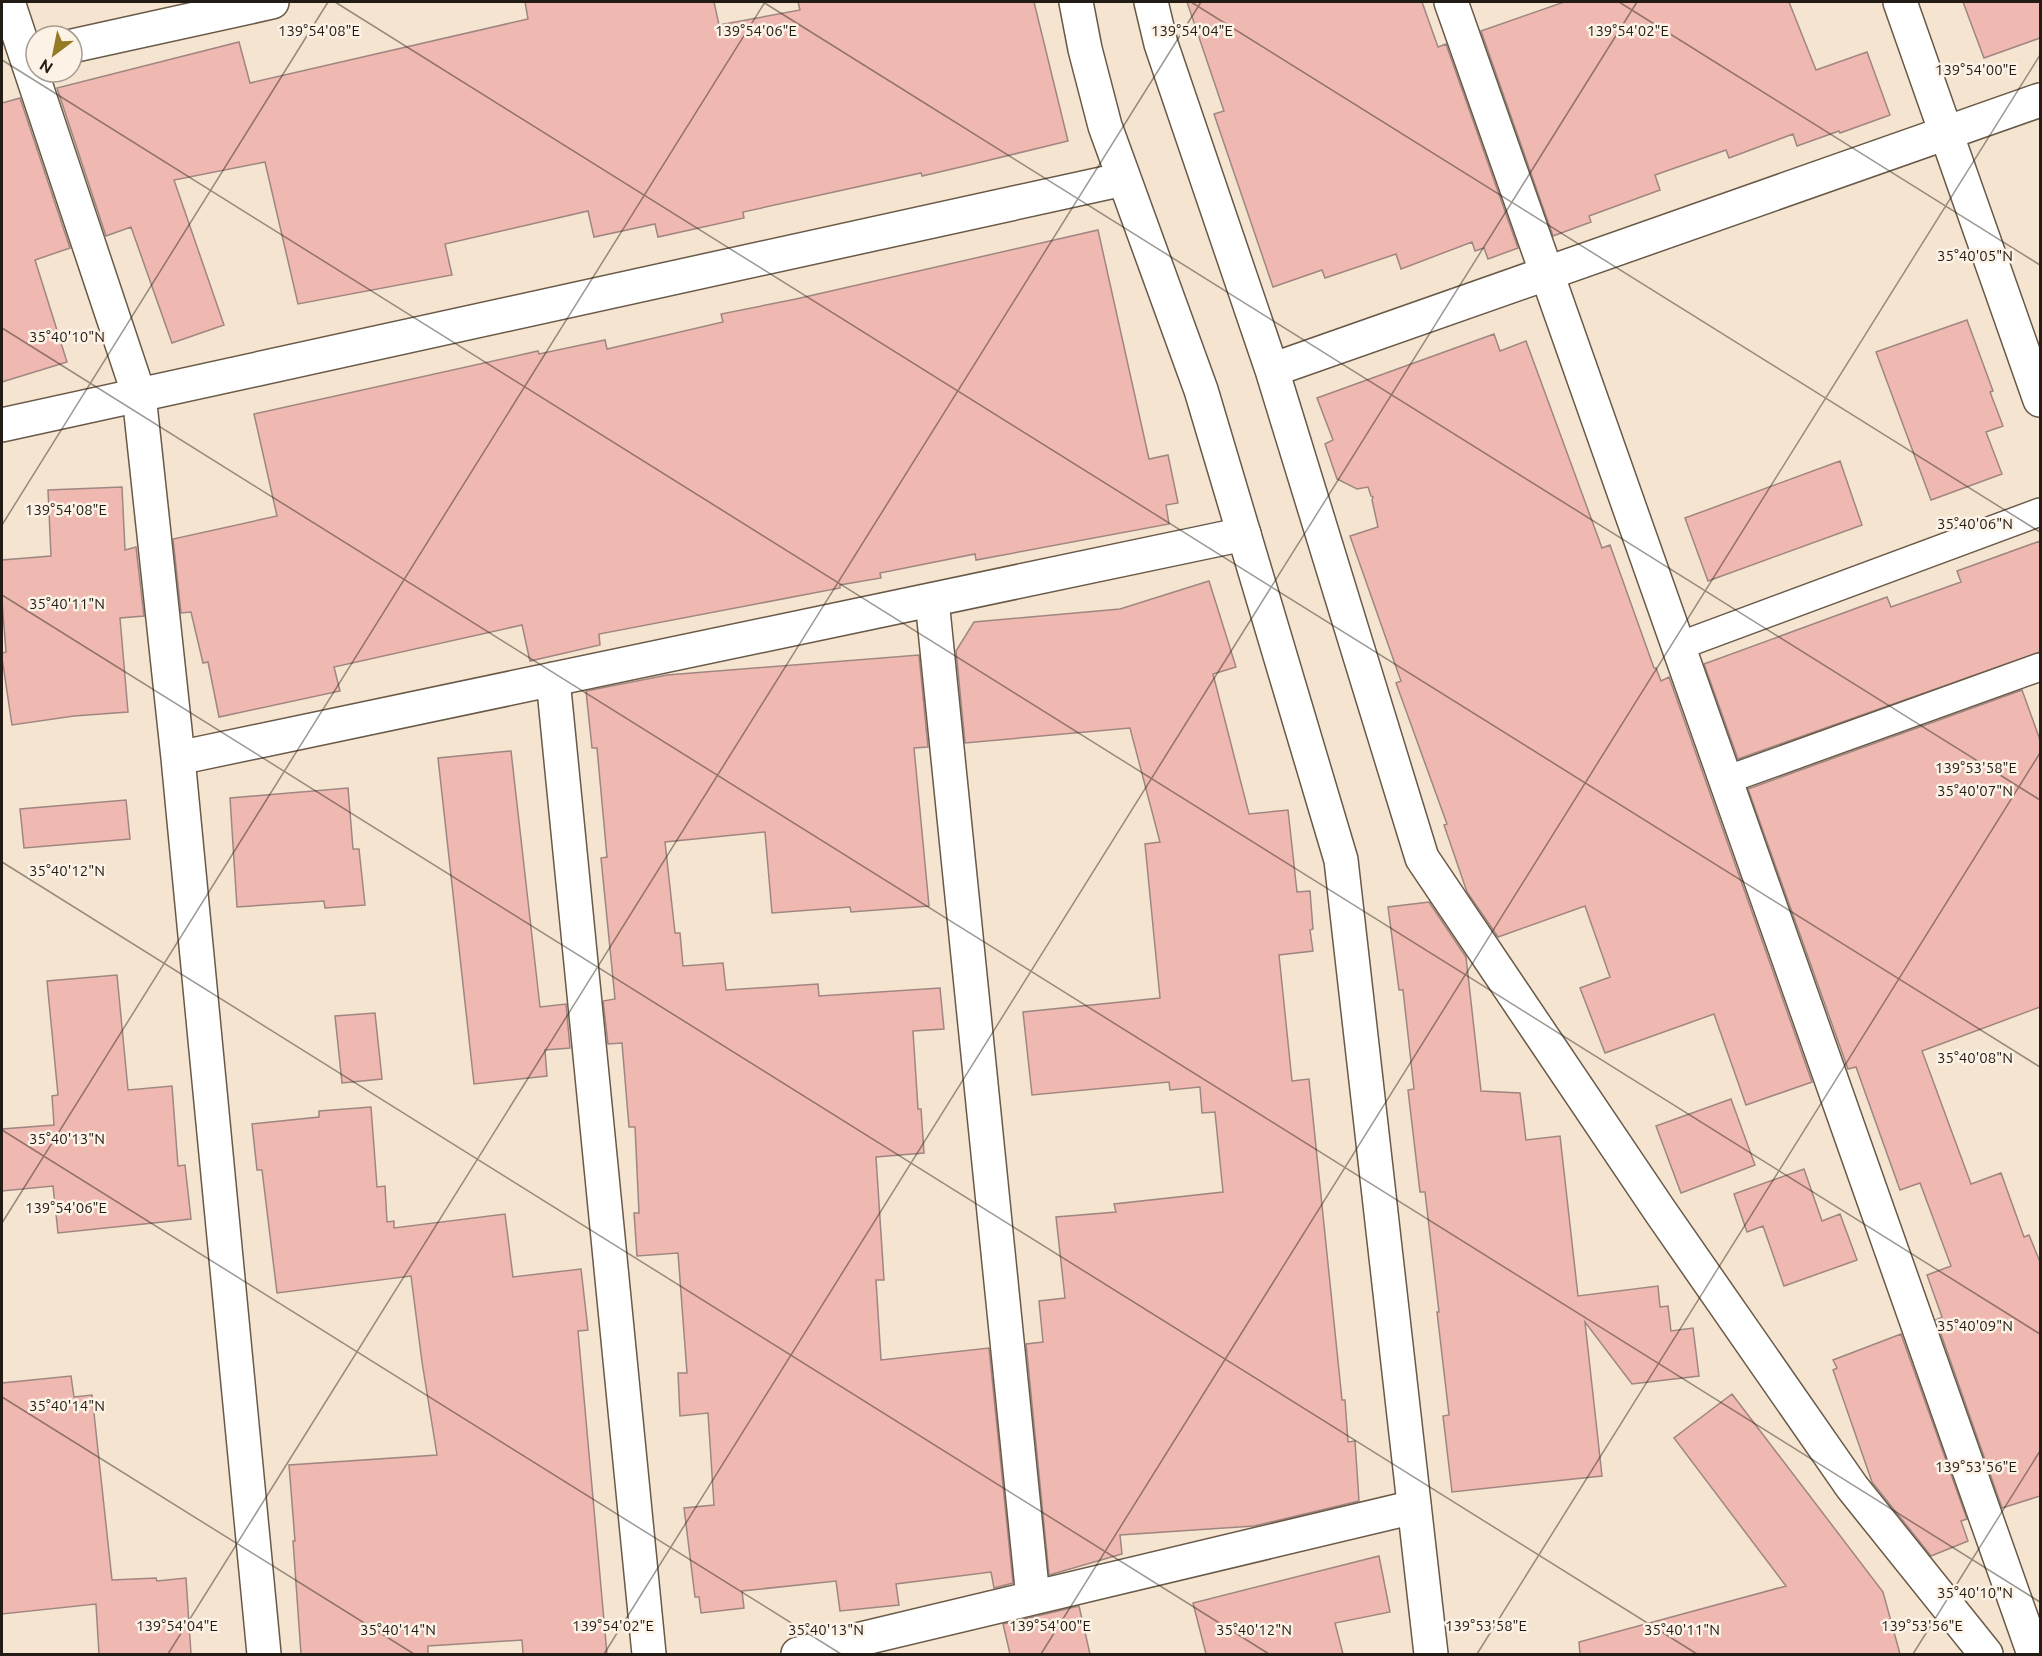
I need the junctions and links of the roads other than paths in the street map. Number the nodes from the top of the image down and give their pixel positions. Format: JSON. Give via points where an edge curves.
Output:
{"nodes":[{"id":1,"x":8,"y":2,"type":"edge"},
{"id":2,"x":272,"y":2,"type":"edge"},
{"id":3,"x":1076,"y":2,"type":"edge"},
{"id":4,"x":1151,"y":2,"type":"edge"},
{"id":5,"x":1451,"y":2,"type":"edge"},
{"id":6,"x":1900,"y":2,"type":"edge"},
{"id":7,"x":24,"y":40,"type":"edge"},
{"id":8,"x":84,"y":43,"type":"edge"},
{"id":9,"x":40,"y":84,"type":"edge"},
{"id":10,"x":2040,"y":100,"type":"edge"},
{"id":11,"x":1946,"y":133,"type":"junction"},
{"id":12,"x":1124,"y":179,"type":"junction"},
{"id":13,"x":1546,"y":274,"type":"junction"},
{"id":14,"x":1272,"y":370,"type":"junction"},
{"id":15,"x":139,"y":395,"type":"junction"},
{"id":16,"x":2040,"y":400,"type":"edge"},
{"id":17,"x":2,"y":425,"type":"edge"},
{"id":18,"x":2040,"y":512,"type":"edge"},
{"id":19,"x":1244,"y":534,"type":"junction"},
{"id":20,"x":932,"y":600,"type":"junction"},
{"id":21,"x":1678,"y":646,"type":"junction"},
{"id":22,"x":2040,"y":667,"type":"edge"},
{"id":23,"x":553,"y":679,"type":"junction"},
{"id":24,"x":178,"y":758,"type":"junction"},
{"id":25,"x":1726,"y":780,"type":"junction"},
{"id":26,"x":1414,"y":1507,"type":"junction"},
{"id":27,"x":1033,"y":1598,"type":"junction"},
{"id":28,"x":264,"y":1654,"type":"edge"},
{"id":29,"x":649,"y":1654,"type":"edge"},
{"id":30,"x":798,"y":1654,"type":"edge"},
{"id":31,"x":1431,"y":1654,"type":"edge"},
{"id":32,"x":1986,"y":1654,"type":"edge"},
{"id":33,"x":2034,"y":1654,"type":"edge"}],
"edges":[{"from":1,"to":7,"type":"street"},
{"from":2,"to":8,"type":"street"},
{"from":3,"to":12,"type":"street","via":[[1105,126]]},
{"from":4,"to":14,"type":"street","via":[[1161,44]]},
{"from":5,"to":13,"type":"street"},
{"from":6,"to":11,"type":"street"},
{"from":9,"to":15,"type":"street"},
{"from":10,"to":11,"type":"street"},
{"from":11,"to":13,"type":"street"},
{"from":11,"to":16,"type":"street"},
{"from":12,"to":15,"type":"street"},
{"from":12,"to":19,"type":"street","via":[[1201,390]]},
{"from":13,"to":14,"type":"street"},
{"from":13,"to":21,"type":"street"},
{"from":14,"to":32,"type":"street","via":[[1422,858],[1659,1211],[1852,1487]]},
{"from":15,"to":17,"type":"street"},
{"from":15,"to":24,"type":"street"},
{"from":18,"to":21,"type":"lane"},
{"from":19,"to":20,"type":"street"},
{"from":19,"to":26,"type":"street","via":[[1341,860]]},
{"from":20,"to":23,"type":"street"},
{"from":20,"to":27,"type":"street"},
{"from":21,"to":25,"type":"street"},
{"from":22,"to":25,"type":"lane"},
{"from":23,"to":24,"type":"street"},
{"from":23,"to":29,"type":"street"},
{"from":24,"to":28,"type":"street"},
{"from":25,"to":33,"type":"street"},
{"from":26,"to":27,"type":"street"},
{"from":26,"to":31,"type":"street"},
{"from":27,"to":30,"type":"street"}]}
